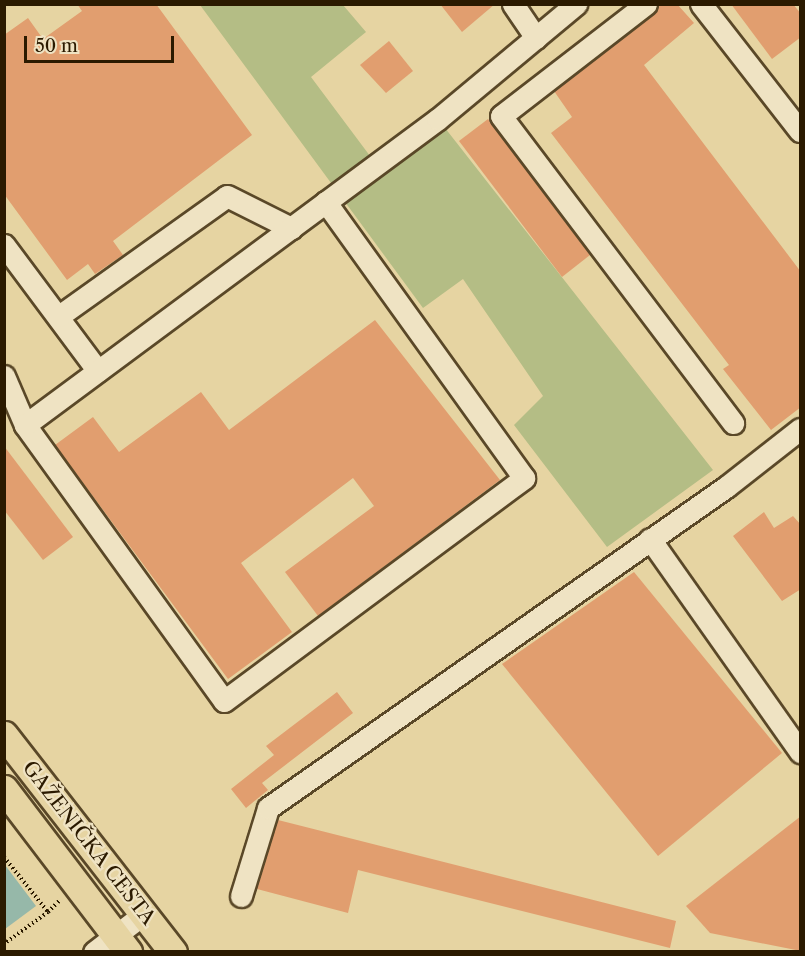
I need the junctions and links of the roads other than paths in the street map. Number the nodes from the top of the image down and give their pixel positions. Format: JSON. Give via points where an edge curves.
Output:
{"nodes":[{"id":1,"x":513,"y":4,"type":"edge"},
{"id":2,"x":576,"y":4,"type":"edge"},
{"id":3,"x":646,"y":4,"type":"edge"},
{"id":4,"x":701,"y":4,"type":"edge"},
{"id":5,"x":536,"y":38,"type":"junction"},
{"id":6,"x":801,"y":131,"type":"edge"},
{"id":7,"x":326,"y":202,"type":"junction"},
{"id":8,"x":291,"y":228,"type":"junction"},
{"id":9,"x":4,"y":245,"type":"edge"},
{"id":10,"x":59,"y":316,"type":"junction"},
{"id":11,"x":98,"y":371,"type":"junction"},
{"id":12,"x":4,"y":376,"type":"edge"},
{"id":13,"x":733,"y":423,"type":"dead end"},
{"id":14,"x":25,"y":425,"type":"junction"},
{"id":15,"x":801,"y":429,"type":"edge"},
{"id":16,"x":650,"y":539,"type":"junction"},
{"id":17,"x":4,"y":735,"type":"edge"},
{"id":18,"x":801,"y":752,"type":"edge"},
{"id":19,"x":9,"y":801,"type":"edge"},
{"id":20,"x":241,"y":896,"type":"dead end"},
{"id":21,"x":145,"y":913,"type":"junction"},
{"id":22,"x":121,"y":943,"type":"edge"},
{"id":23,"x":94,"y":951,"type":"edge"},
{"id":24,"x":173,"y":951,"type":"edge"}],
"edges":[{"from":1,"to":5,"type":"street"},
{"from":2,"to":5,"type":"street"},
{"from":3,"to":13,"type":"street","via":[[501,116]]},
{"from":4,"to":6,"type":"street"},
{"from":5,"to":7,"type":"street","via":[[438,119]]},
{"from":7,"to":8,"type":"street"},
{"from":7,"to":14,"type":"street","via":[[524,478],[234,694],[224,701]]},
{"from":8,"to":10,"type":"street","via":[[227,196]]},
{"from":8,"to":11,"type":"street"},
{"from":9,"to":10,"type":"street"},
{"from":10,"to":11,"type":"street"},
{"from":11,"to":14,"type":"street"},
{"from":12,"to":14,"type":"street"},
{"from":15,"to":16,"type":"street"},
{"from":16,"to":18,"type":"street"},
{"from":16,"to":20,"type":"street","via":[[268,808]]},
{"from":17,"to":21,"type":"main road","name":"GAŽENIČKA CESTA"},
{"from":19,"to":22,"type":"main road","name":"GAŽENIČKA CESTA"},
{"from":21,"to":22,"type":"street"},
{"from":21,"to":24,"type":"main road","name":"GAŽENIČKA CESTA"},
{"from":22,"to":23,"type":"street"}]}
